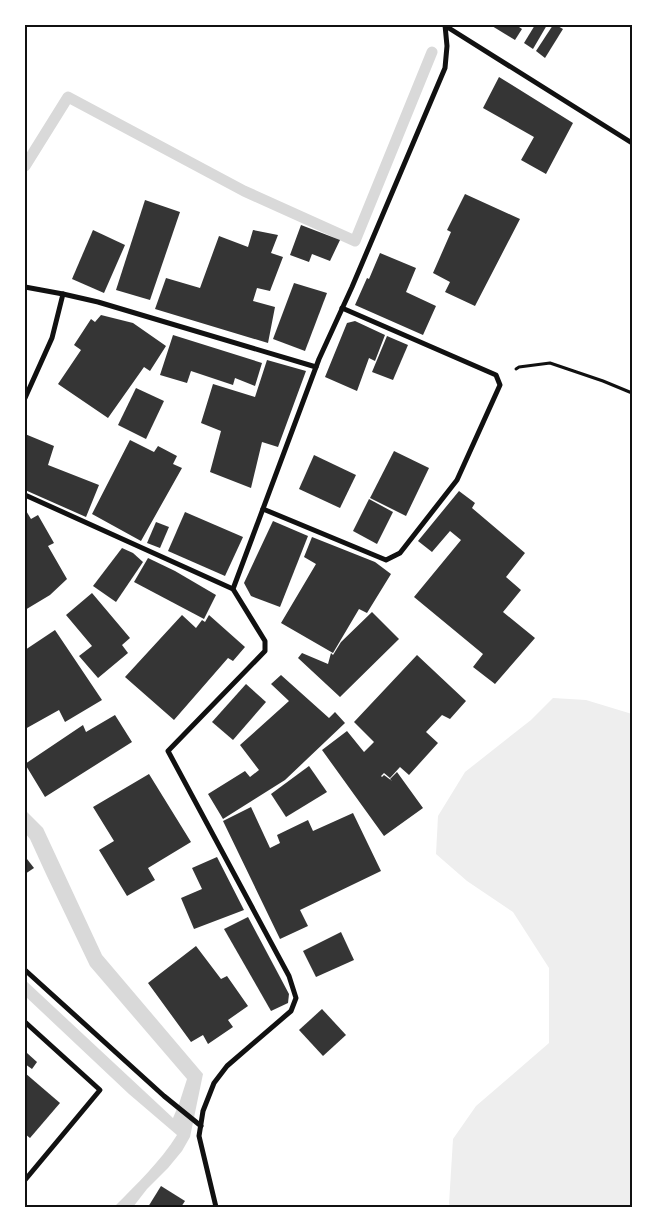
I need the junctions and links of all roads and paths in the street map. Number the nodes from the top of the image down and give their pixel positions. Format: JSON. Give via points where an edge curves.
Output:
{"nodes":[{"id":1,"x":444,"y":25,"type":"edge"},
{"id":2,"x":632,"y":143,"type":"edge"},
{"id":3,"x":25,"y":287,"type":"edge"},
{"id":4,"x":63,"y":294,"type":"junction"},
{"id":5,"x":342,"y":308,"type":"junction"},
{"id":6,"x":316,"y":367,"type":"junction"},
{"id":7,"x":498,"y":381,"type":"junction"},
{"id":8,"x":632,"y":394,"type":"edge"},
{"id":9,"x":25,"y":398,"type":"edge"},
{"id":10,"x":25,"y":495,"type":"edge"},
{"id":11,"x":263,"y":509,"type":"junction"},
{"id":12,"x":233,"y":588,"type":"junction"},
{"id":13,"x":25,"y":970,"type":"edge"},
{"id":14,"x":25,"y":1022,"type":"edge"},
{"id":15,"x":201,"y":1126,"type":"junction"},
{"id":16,"x":25,"y":1180,"type":"edge"},
{"id":17,"x":216,"y":1207,"type":"edge"}],
"edges":[{"from":1,"to":2,"type":"street"},
{"from":1,"to":5,"type":"street","via":[[447,46],[445,68]]},
{"from":3,"to":4,"type":"street"},
{"from":4,"to":6,"type":"street"},
{"from":4,"to":9,"type":"street","via":[[52,338]]},
{"from":5,"to":6,"type":"street"},
{"from":5,"to":7,"type":"street","via":[[496,375]]},
{"from":6,"to":11,"type":"street"},
{"from":7,"to":8,"type":"path","via":[[519,367],[550,363]]},
{"from":7,"to":11,"type":"street","via":[[500,384],[456,480],[400,553],[386,560]]},
{"from":10,"to":12,"type":"street"},
{"from":11,"to":12,"type":"street"},
{"from":12,"to":15,"type":"street","via":[[265,641],[264,651],[168,751],[289,976],[296,998],[291,1011],[228,1066],[214,1083]]},
{"from":13,"to":15,"type":"street"},
{"from":14,"to":16,"type":"street","via":[[100,1090]]},
{"from":15,"to":17,"type":"street","via":[[199,1136]]}]}
